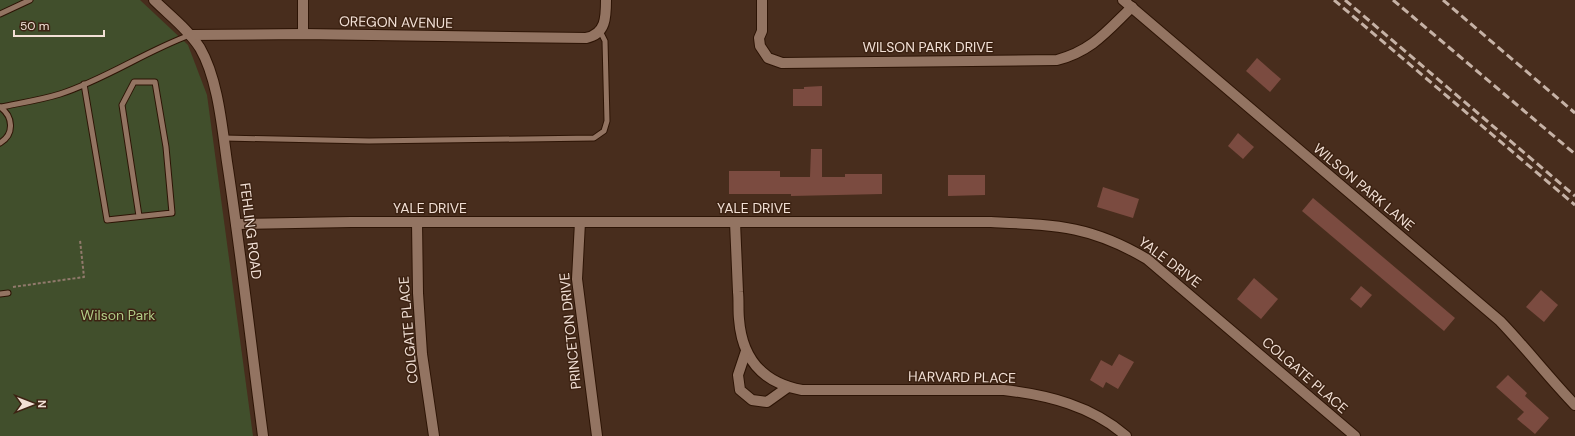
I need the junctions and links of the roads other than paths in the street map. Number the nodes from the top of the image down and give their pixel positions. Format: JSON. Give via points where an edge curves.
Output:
{"nodes":[{"id":1,"x":30,"y":0,"type":"edge"},
{"id":2,"x":154,"y":0,"type":"edge"},
{"id":3,"x":303,"y":0,"type":"edge"},
{"id":4,"x":606,"y":0,"type":"edge"},
{"id":5,"x":762,"y":0,"type":"edge"},
{"id":6,"x":1123,"y":0,"type":"edge"},
{"id":7,"x":1132,"y":7,"type":"junction"},
{"id":8,"x":0,"y":14,"type":"edge"},
{"id":9,"x":600,"y":31,"type":"junction"},
{"id":10,"x":303,"y":34,"type":"junction"},
{"id":11,"x":190,"y":35,"type":"junction"},
{"id":12,"x":84,"y":84,"type":"junction"},
{"id":13,"x":0,"y":107,"type":"edge"},
{"id":14,"x":224,"y":138,"type":"junction"},
{"id":15,"x":0,"y":143,"type":"edge"},
{"id":16,"x":139,"y":216,"type":"junction"},
{"id":17,"x":417,"y":222,"type":"junction"},
{"id":18,"x":580,"y":222,"type":"junction"},
{"id":19,"x":735,"y":222,"type":"junction"},
{"id":20,"x":236,"y":224,"type":"junction"},
{"id":21,"x":9,"y":290,"type":"road end"},
{"id":22,"x":0,"y":294,"type":"edge"},
{"id":23,"x":1237,"y":334,"type":"joint"},
{"id":24,"x":746,"y":351,"type":"junction"},
{"id":25,"x":788,"y":387,"type":"junction"},
{"id":26,"x":1575,"y":405,"type":"edge"},
{"id":27,"x":264,"y":436,"type":"edge"},
{"id":28,"x":434,"y":436,"type":"edge"},
{"id":29,"x":597,"y":436,"type":"edge"},
{"id":30,"x":1126,"y":436,"type":"edge"},
{"id":31,"x":1355,"y":436,"type":"edge"}],
"edges":[{"from":1,"to":8,"type":"lane"},
{"from":2,"to":11,"type":"street","name":"FEHLING ROAD"},
{"from":3,"to":10,"type":"street"},
{"from":4,"to":9,"type":"street","via":[[606,19]]},
{"from":5,"to":7,"type":"street","name":"WILSON PARK DRIVE","via":[[760,46],[768,58],[782,63],[1057,60],[1085,50],[1097,42]]},
{"from":6,"to":7,"type":"street","name":"WILSON PARK LANE"},
{"from":7,"to":26,"type":"street","name":"WILSON PARK LANE","via":[[1500,321]]},
{"from":9,"to":10,"type":"street","name":"OREGON AVENUE","via":[[586,38]]},
{"from":9,"to":14,"type":"lane","via":[[605,41],[607,121],[604,131],[594,138],[369,141]]},
{"from":10,"to":11,"type":"street","name":"OREGON AVENUE"},
{"from":11,"to":12,"type":"lane"},
{"from":11,"to":14,"type":"street","name":"FEHLING ROAD","via":[[208,65]]},
{"from":12,"to":13,"type":"lane","via":[[61,94]]},
{"from":12,"to":16,"type":"lane","via":[[107,220]]},
{"from":13,"to":15,"type":"lane","via":[[9,118],[10,124],[7,137]]},
{"from":14,"to":20,"type":"street","name":"FEHLING ROAD"},
{"from":16,"to":16,"type":"lane","via":[[172,212],[166,148],[154,82],[134,82],[122,105]]},
{"from":17,"to":18,"type":"street","name":"YALE DRIVE"},
{"from":17,"to":20,"type":"street","name":"YALE DRIVE"},
{"from":17,"to":28,"type":"street","name":"COLGATE PLACE","via":[[422,354]]},
{"from":18,"to":19,"type":"street","name":"YALE DRIVE"},
{"from":18,"to":29,"type":"street","name":"PRINCETON DRIVE","via":[[577,279]]},
{"from":19,"to":23,"type":"street","name":"YALE DRIVE","via":[[991,222],[1050,224],[1074,228],[1123,244],[1147,259]]},
{"from":19,"to":24,"type":"street","name":"HARVARD PLACE","via":[[739,320]]},
{"from":20,"to":27,"type":"street","name":"FEHLING ROAD"},
{"from":21,"to":22,"type":"lane"},
{"from":23,"to":31,"type":"street","name":"COLGATE PLACE"},
{"from":24,"to":25,"type":"street","name":"HARVARD PLACE","via":[[764,374]]},
{"from":24,"to":25,"type":"street","via":[[738,374],[740,390],[752,400],[767,402]]},
{"from":25,"to":30,"type":"street","name":"HARVARD PLACE","via":[[802,390],[1004,390],[1030,393],[1076,406]]}]}
